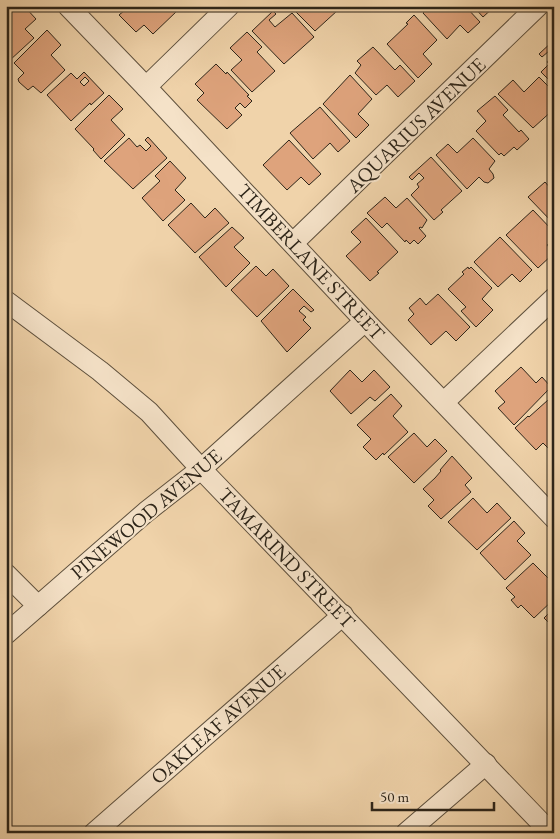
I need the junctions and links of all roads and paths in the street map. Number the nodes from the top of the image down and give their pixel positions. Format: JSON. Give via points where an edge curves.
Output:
{"nodes":[{"id":1,"x":68,"y":6,"type":"edge"},
{"id":2,"x":229,"y":6,"type":"edge"},
{"id":3,"x":538,"y":6,"type":"edge"},
{"id":4,"x":146,"y":87,"type":"junction"},
{"id":5,"x":293,"y":243,"type":"junction"},
{"id":6,"x":554,"y":298,"type":"edge"},
{"id":7,"x":6,"y":301,"type":"edge"},
{"id":8,"x":365,"y":321,"type":"junction"},
{"id":9,"x":444,"y":402,"type":"junction"},
{"id":10,"x":201,"y":469,"type":"junction"},
{"id":11,"x":554,"y":518,"type":"edge"},
{"id":12,"x":6,"y":574,"type":"edge"},
{"id":13,"x":38,"y":606,"type":"junction"},
{"id":14,"x":343,"y":615,"type":"junction"},
{"id":15,"x":6,"y":634,"type":"edge"},
{"id":16,"x":486,"y":764,"type":"junction"},
{"id":17,"x":94,"y":833,"type":"edge"},
{"id":18,"x":406,"y":833,"type":"edge"},
{"id":19,"x":551,"y":833,"type":"edge"}],
"edges":[{"from":1,"to":4,"type":"street","name":"TIMBERLANE STREET"},
{"from":2,"to":4,"type":"street"},
{"from":3,"to":5,"type":"street","name":"AQUARIUS AVENUE"},
{"from":4,"to":5,"type":"street","name":"TIMBERLANE STREET"},
{"from":5,"to":8,"type":"street","name":"TIMBERLANE STREET"},
{"from":6,"to":9,"type":"street"},
{"from":7,"to":10,"type":"street","name":"TAMARIND STREET","via":[[100,370],[149,412]]},
{"from":8,"to":9,"type":"street","name":"TIMBERLANE STREET"},
{"from":8,"to":10,"type":"street","name":"PINEWOOD AVENUE"},
{"from":9,"to":11,"type":"street","name":"TIMBERLANE STREET"},
{"from":10,"to":13,"type":"street","name":"PINEWOOD AVENUE"},
{"from":10,"to":14,"type":"street","name":"TAMARIND STREET"},
{"from":12,"to":13,"type":"street"},
{"from":13,"to":15,"type":"street","name":"PINEWOOD AVENUE"},
{"from":14,"to":16,"type":"street","name":"TAMARIND STREET"},
{"from":14,"to":17,"type":"street","name":"OAKLEAF AVENUE"},
{"from":16,"to":18,"type":"street"},
{"from":16,"to":19,"type":"street","name":"TAMARIND STREET"}]}
